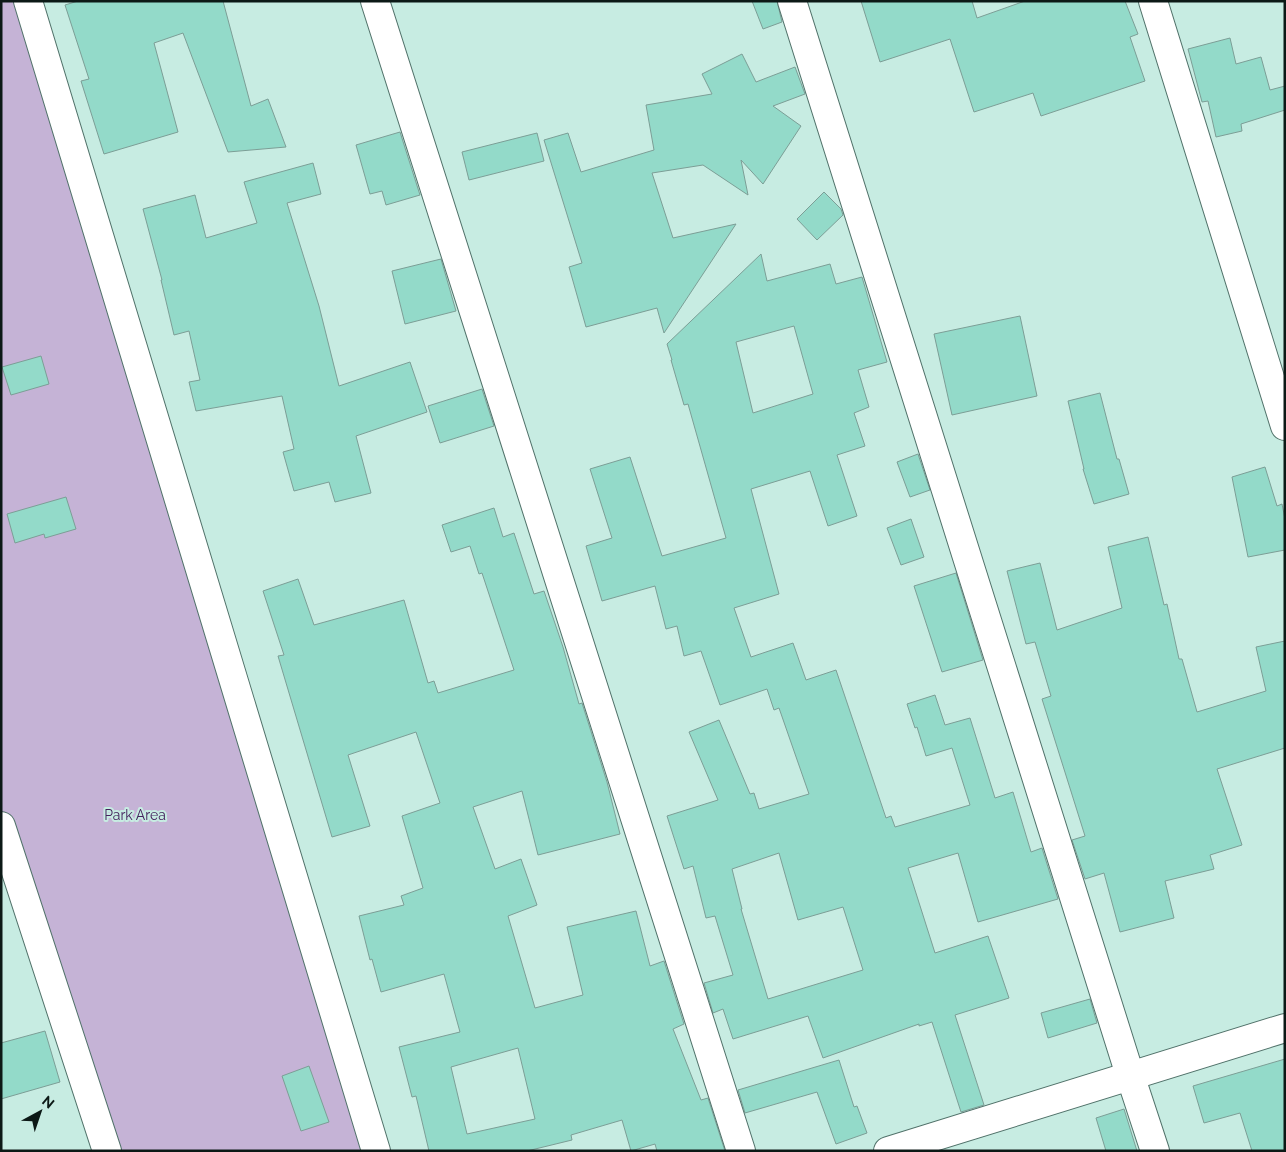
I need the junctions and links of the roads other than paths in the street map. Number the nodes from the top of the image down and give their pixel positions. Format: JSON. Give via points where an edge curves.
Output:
{"nodes":[{"id":1,"x":28,"y":1,"type":"edge"},
{"id":2,"x":375,"y":1,"type":"edge"},
{"id":3,"x":792,"y":1,"type":"edge"},
{"id":4,"x":1153,"y":1,"type":"edge"},
{"id":5,"x":1285,"y":426,"type":"edge"},
{"id":6,"x":1,"y":826,"type":"edge"},
{"id":7,"x":1285,"y":1028,"type":"edge"},
{"id":8,"x":1130,"y":1075,"type":"junction"},
{"id":9,"x":107,"y":1151,"type":"edge"},
{"id":10,"x":376,"y":1151,"type":"edge"},
{"id":11,"x":741,"y":1151,"type":"edge"},
{"id":12,"x":888,"y":1151,"type":"edge"},
{"id":13,"x":1155,"y":1151,"type":"edge"}],
"edges":[{"from":1,"to":10,"type":"street"},
{"from":2,"to":11,"type":"street"},
{"from":3,"to":8,"type":"street"},
{"from":4,"to":5,"type":"street"},
{"from":6,"to":9,"type":"street"},
{"from":7,"to":8,"type":"street"},
{"from":8,"to":12,"type":"street"},
{"from":8,"to":13,"type":"street"}]}
